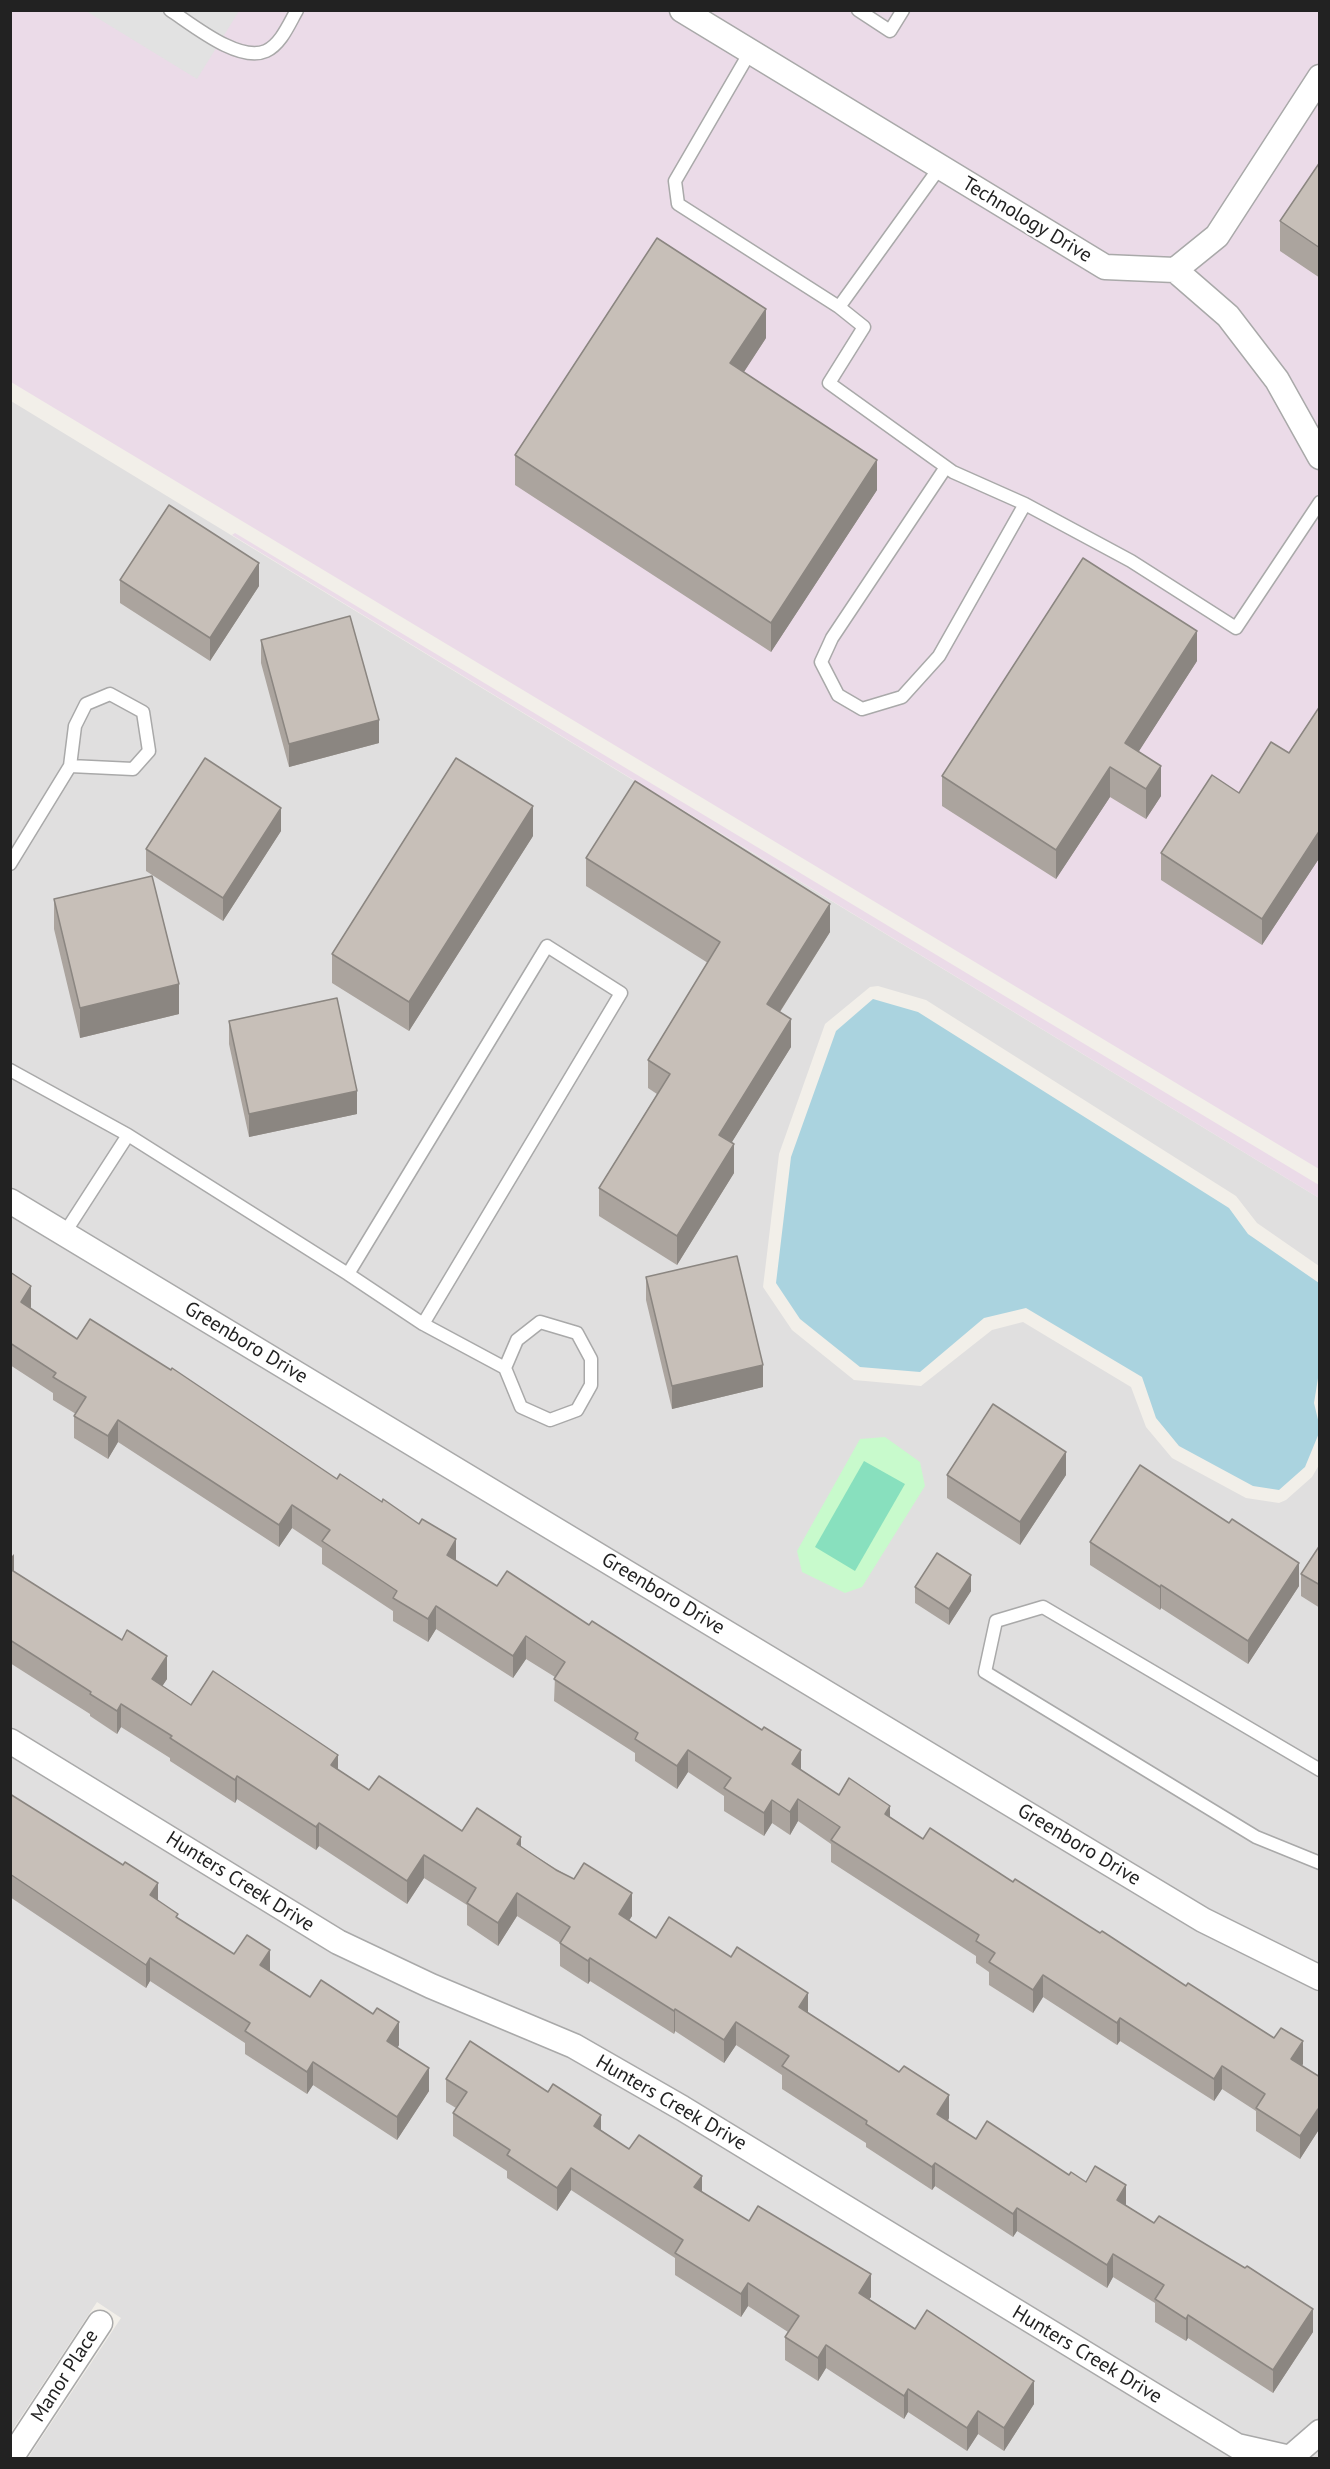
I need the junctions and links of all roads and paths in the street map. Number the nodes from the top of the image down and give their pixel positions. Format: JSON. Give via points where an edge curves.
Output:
{"nodes":[{"id":1,"x":170,"y":10,"type":"edge"},
{"id":2,"x":297,"y":10,"type":"edge"},
{"id":3,"x":682,"y":10,"type":"edge"},
{"id":4,"x":858,"y":10,"type":"edge"},
{"id":5,"x":903,"y":10,"type":"edge"},
{"id":6,"x":750,"y":52,"type":"junction"},
{"id":7,"x":1320,"y":77,"type":"edge"},
{"id":8,"x":940,"y":167,"type":"junction"},
{"id":9,"x":1175,"y":270,"type":"junction"},
{"id":10,"x":839,"y":307,"type":"junction"},
{"id":11,"x":1319,"y":455,"type":"edge"},
{"id":12,"x":946,"y":467,"type":"junction"},
{"id":13,"x":1320,"y":502,"type":"edge"},
{"id":14,"x":1025,"y":504,"type":"junction"},
{"id":15,"x":70,"y":766,"type":"junction"},
{"id":16,"x":10,"y":864,"type":"edge"},
{"id":17,"x":10,"y":1070,"type":"edge"},
{"id":18,"x":128,"y":1135,"type":"junction"},
{"id":19,"x":10,"y":1201,"type":"edge"},
{"id":20,"x":64,"y":1234,"type":"junction"},
{"id":21,"x":348,"y":1274,"type":"junction"},
{"id":22,"x":423,"y":1324,"type":"junction"},
{"id":23,"x":505,"y":1368,"type":"junction"},
{"id":24,"x":10,"y":1741,"type":"edge"},
{"id":25,"x":1320,"y":1770,"type":"edge"},
{"id":26,"x":1320,"y":1863,"type":"edge"},
{"id":27,"x":1320,"y":1978,"type":"edge"},
{"id":28,"x":100,"y":2323,"type":"dead end"},
{"id":29,"x":1320,"y":2432,"type":"edge"},
{"id":30,"x":10,"y":2458,"type":"edge"}],
"edges":[{"from":1,"to":2,"type":"lane","via":[[250,55],[267,51],[280,40]]},
{"from":3,"to":6,"type":"street","name":"Technology Drive"},
{"from":4,"to":5,"type":"lane","via":[[890,30]]},
{"from":6,"to":8,"type":"street","name":"Technology Drive"},
{"from":6,"to":10,"type":"lane","via":[[675,181],[678,204]]},
{"from":7,"to":9,"type":"street","via":[[1217,236]]},
{"from":8,"to":9,"type":"street","name":"Technology Drive","via":[[1105,267]]},
{"from":8,"to":10,"type":"lane"},
{"from":9,"to":11,"type":"street","via":[[1228,316],[1277,380]]},
{"from":10,"to":12,"type":"lane","via":[[864,327],[829,383]]},
{"from":12,"to":14,"type":"lane"},
{"from":12,"to":14,"type":"lane","via":[[832,638],[821,662],[838,695],[862,709],[902,697],[939,656]]},
{"from":13,"to":14,"type":"lane","via":[[1236,628],[1131,561]]},
{"from":15,"to":15,"type":"lane","via":[[75,726],[86,704],[110,694],[142,712],[149,751],[133,769]]},
{"from":15,"to":16,"type":"lane"},
{"from":17,"to":18,"type":"lane"},
{"from":18,"to":20,"type":"lane"},
{"from":18,"to":21,"type":"lane"},
{"from":19,"to":20,"type":"street","name":"Greenboro Drive"},
{"from":20,"to":27,"type":"street","name":"Greenboro Drive","via":[[1203,1920]]},
{"from":21,"to":22,"type":"lane"},
{"from":21,"to":22,"type":"lane","via":[[547,946],[621,993]]},
{"from":22,"to":23,"type":"lane"},
{"from":23,"to":23,"type":"lane","via":[[521,1407],[550,1420],[577,1410],[591,1385],[591,1359],[577,1333],[540,1322],[517,1340]]},
{"from":24,"to":29,"type":"street","name":"Hunters Creek Drive","via":[[338,1942],[574,2046],[672,2102],[1236,2446],[1290,2458]]},
{"from":25,"to":26,"type":"lane","via":[[1043,1607],[996,1621],[985,1672],[1256,1837]]},
{"from":28,"to":30,"type":"street","name":"Manor Place"}]}
